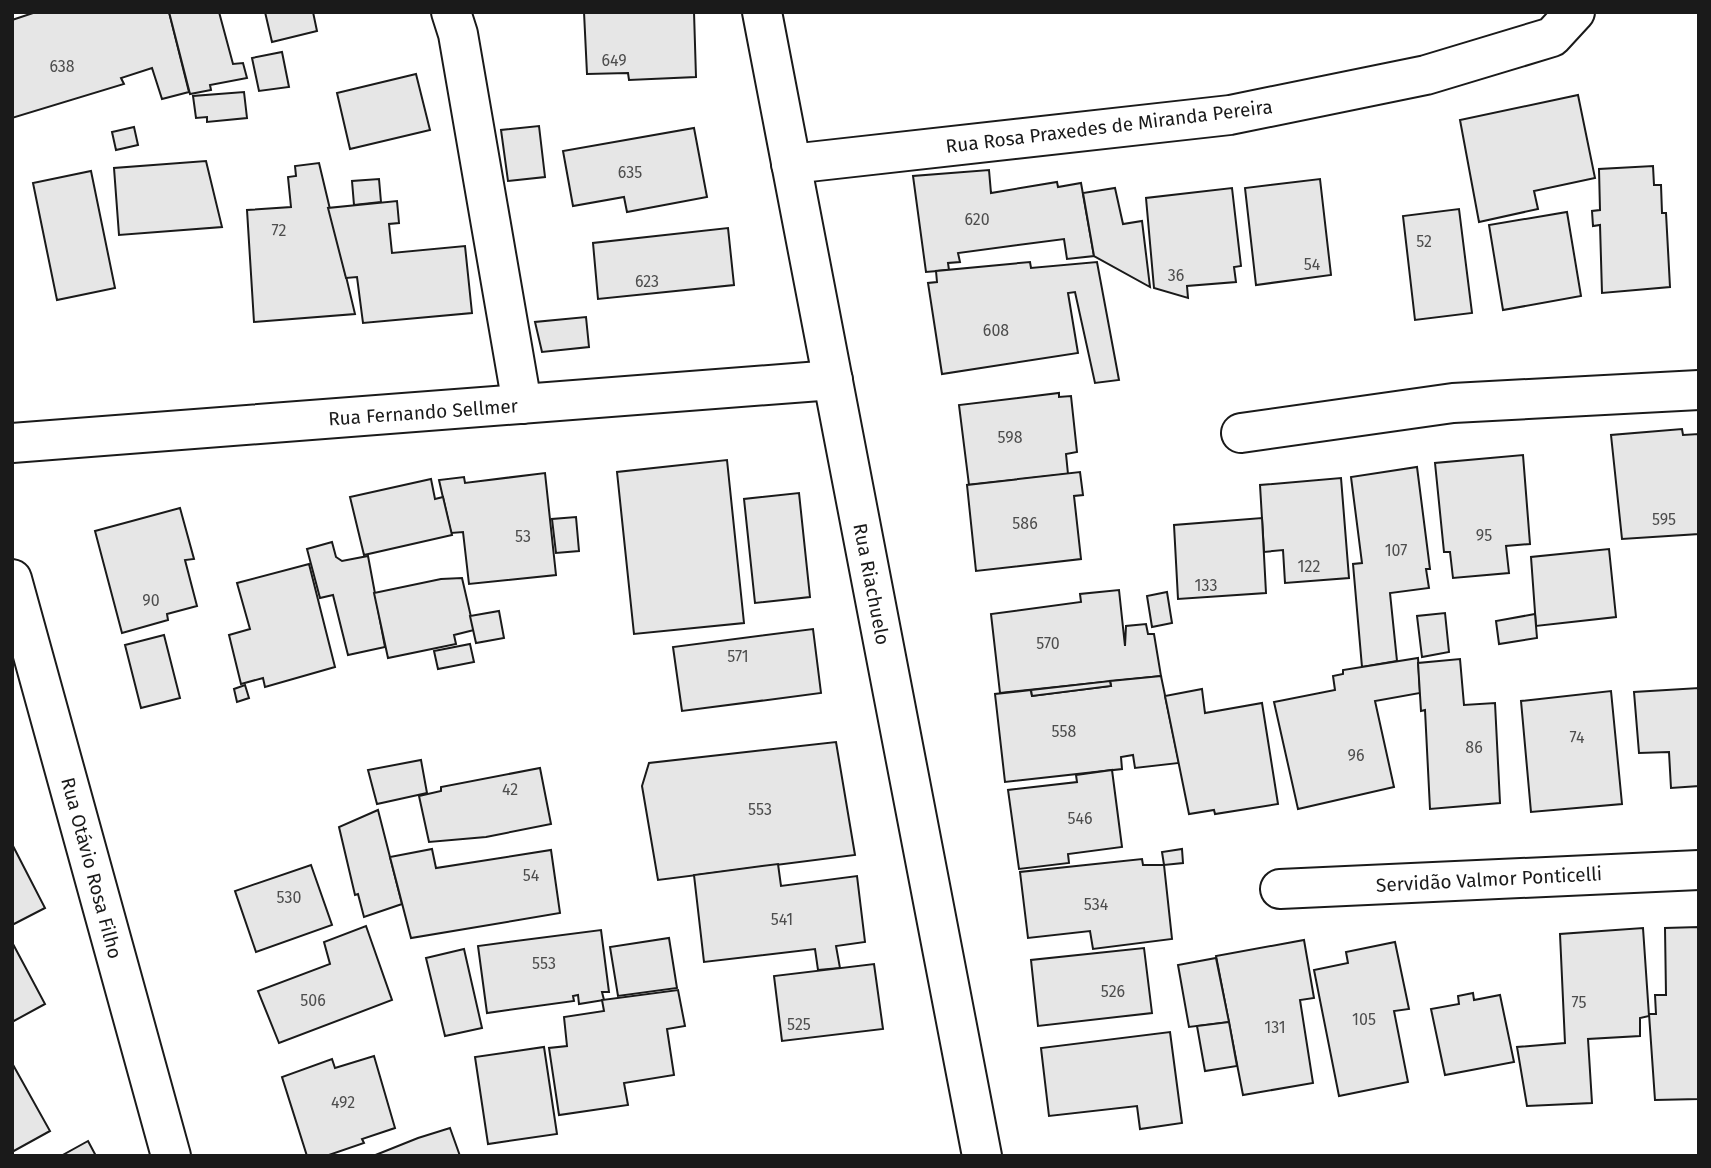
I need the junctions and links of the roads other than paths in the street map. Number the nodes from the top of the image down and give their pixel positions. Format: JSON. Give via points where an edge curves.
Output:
{"nodes":[{"id":1,"x":452,"y":12,"type":"edge"},
{"id":2,"x":762,"y":12,"type":"edge"},
{"id":3,"x":1575,"y":12,"type":"edge"},
{"id":4,"x":792,"y":164,"type":"junction"},
{"id":5,"x":833,"y":380,"type":"junction"},
{"id":6,"x":1699,"y":390,"type":"edge"},
{"id":7,"x":522,"y":404,"type":"junction"},
{"id":8,"x":1241,"y":433,"type":"dead end"},
{"id":9,"x":12,"y":443,"type":"edge"},
{"id":10,"x":12,"y":579,"type":"edge"},
{"id":11,"x":1699,"y":870,"type":"edge"},
{"id":12,"x":1280,"y":889,"type":"dead end"},
{"id":13,"x":171,"y":1156,"type":"edge"},
{"id":14,"x":982,"y":1156,"type":"edge"}],
"edges":[{"from":1,"to":7,"type":"street"},
{"from":2,"to":4,"type":"street","name":"Rua Riachuelo"},
{"from":3,"to":4,"type":"street","name":"Rua Rosa Praxedes de Miranda Pereira","via":[[1552,37],[1426,75],[1230,115]]},
{"from":4,"to":5,"type":"street","name":"Rua Riachuelo"},
{"from":5,"to":7,"type":"street","name":"Rua Fernando Sellmer"},
{"from":5,"to":14,"type":"street","name":"Rua Riachuelo"},
{"from":6,"to":8,"type":"street","via":[[1453,403]]},
{"from":7,"to":9,"type":"street","name":"Rua Fernando Sellmer"},
{"from":10,"to":13,"type":"street","name":"Rua Otávio Rosa Filho"},
{"from":11,"to":12,"type":"street","name":"Servidão Valmor Ponticelli"}]}
